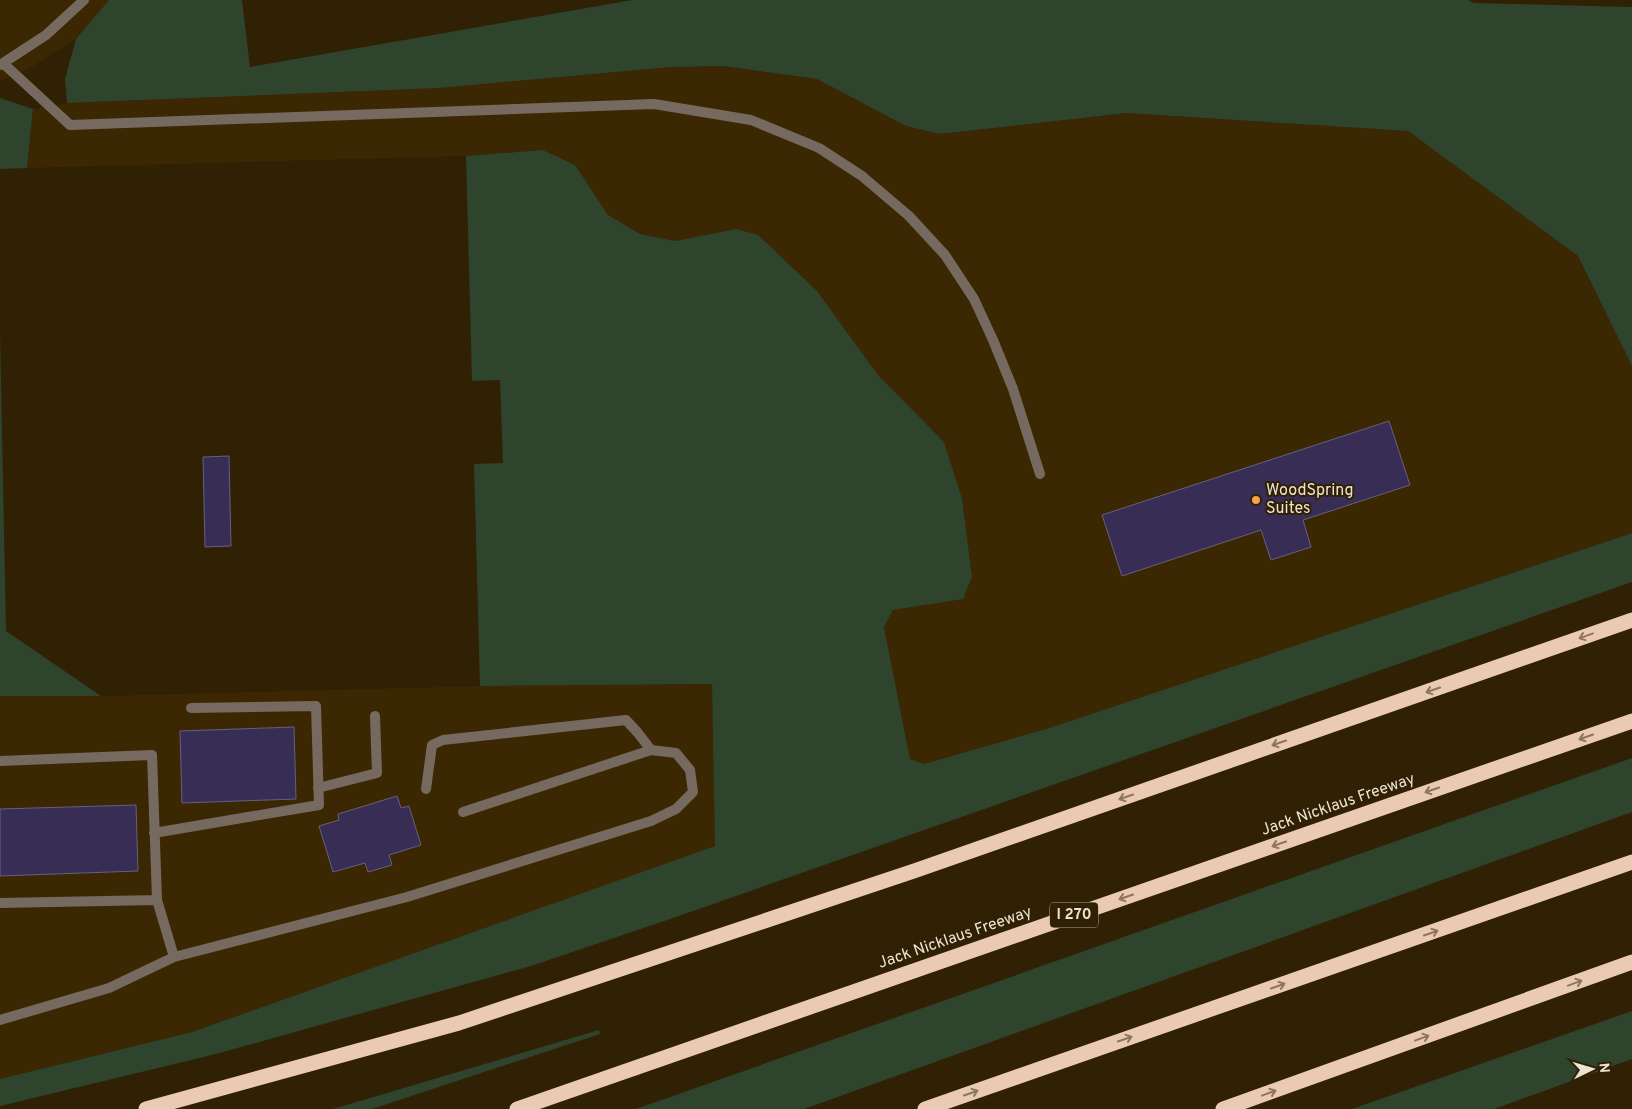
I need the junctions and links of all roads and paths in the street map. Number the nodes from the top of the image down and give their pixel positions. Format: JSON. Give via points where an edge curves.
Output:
{"nodes":[{"id":1,"x":84,"y":0,"type":"edge"},
{"id":2,"x":2,"y":65,"type":"edge"},
{"id":3,"x":1040,"y":474,"type":"dead end"},
{"id":4,"x":1632,"y":620,"type":"edge"},
{"id":5,"x":191,"y":708,"type":"dead end"},
{"id":6,"x":375,"y":716,"type":"dead end"},
{"id":7,"x":1632,"y":721,"type":"edge"},
{"id":8,"x":651,"y":750,"type":"junction"},
{"id":9,"x":0,"y":761,"type":"edge"},
{"id":10,"x":318,"y":788,"type":"junction"},
{"id":11,"x":426,"y":789,"type":"dead end"},
{"id":12,"x":462,"y":812,"type":"dead end"},
{"id":13,"x":154,"y":833,"type":"junction"},
{"id":14,"x":1632,"y":862,"type":"edge"},
{"id":15,"x":157,"y":900,"type":"junction"},
{"id":16,"x":0,"y":903,"type":"edge"},
{"id":17,"x":174,"y":957,"type":"junction"},
{"id":18,"x":1632,"y":962,"type":"edge"},
{"id":19,"x":0,"y":1020,"type":"edge"},
{"id":20,"x":146,"y":1109,"type":"edge"},
{"id":21,"x":517,"y":1109,"type":"edge"},
{"id":22,"x":925,"y":1109,"type":"edge"},
{"id":23,"x":1223,"y":1109,"type":"edge"}],
"edges":[{"from":1,"to":2,"type":"street","via":[[46,35]]},
{"from":2,"to":3,"type":"street","via":[[70,125],[654,104],[751,120],[819,148],[862,176],[909,216],[945,255],[974,299],[993,340],[1013,389]]},
{"from":4,"to":20,"type":"highway","one_way":true,"via":[[914,871],[478,1017]]},
{"from":5,"to":10,"type":"street","via":[[316,706]]},
{"from":6,"to":10,"type":"street","via":[[378,773]]},
{"from":7,"to":21,"type":"highway","name":"Jack Nicklaus Freeway","number":"I 270","one_way":true},
{"from":8,"to":11,"type":"street","via":[[626,720],[443,740],[432,745]]},
{"from":8,"to":12,"type":"street"},
{"from":8,"to":17,"type":"street","via":[[676,753],[690,770],[693,792],[676,808],[651,822],[407,896]]},
{"from":9,"to":13,"type":"street","via":[[152,756]]},
{"from":10,"to":13,"type":"street","via":[[319,805]]},
{"from":13,"to":15,"type":"street"},
{"from":22,"to":14,"type":"highway","one_way":true},
{"from":15,"to":16,"type":"street"},
{"from":15,"to":17,"type":"street"},
{"from":17,"to":19,"type":"street","via":[[110,988]]},
{"from":23,"to":18,"type":"highway","one_way":true}]}
